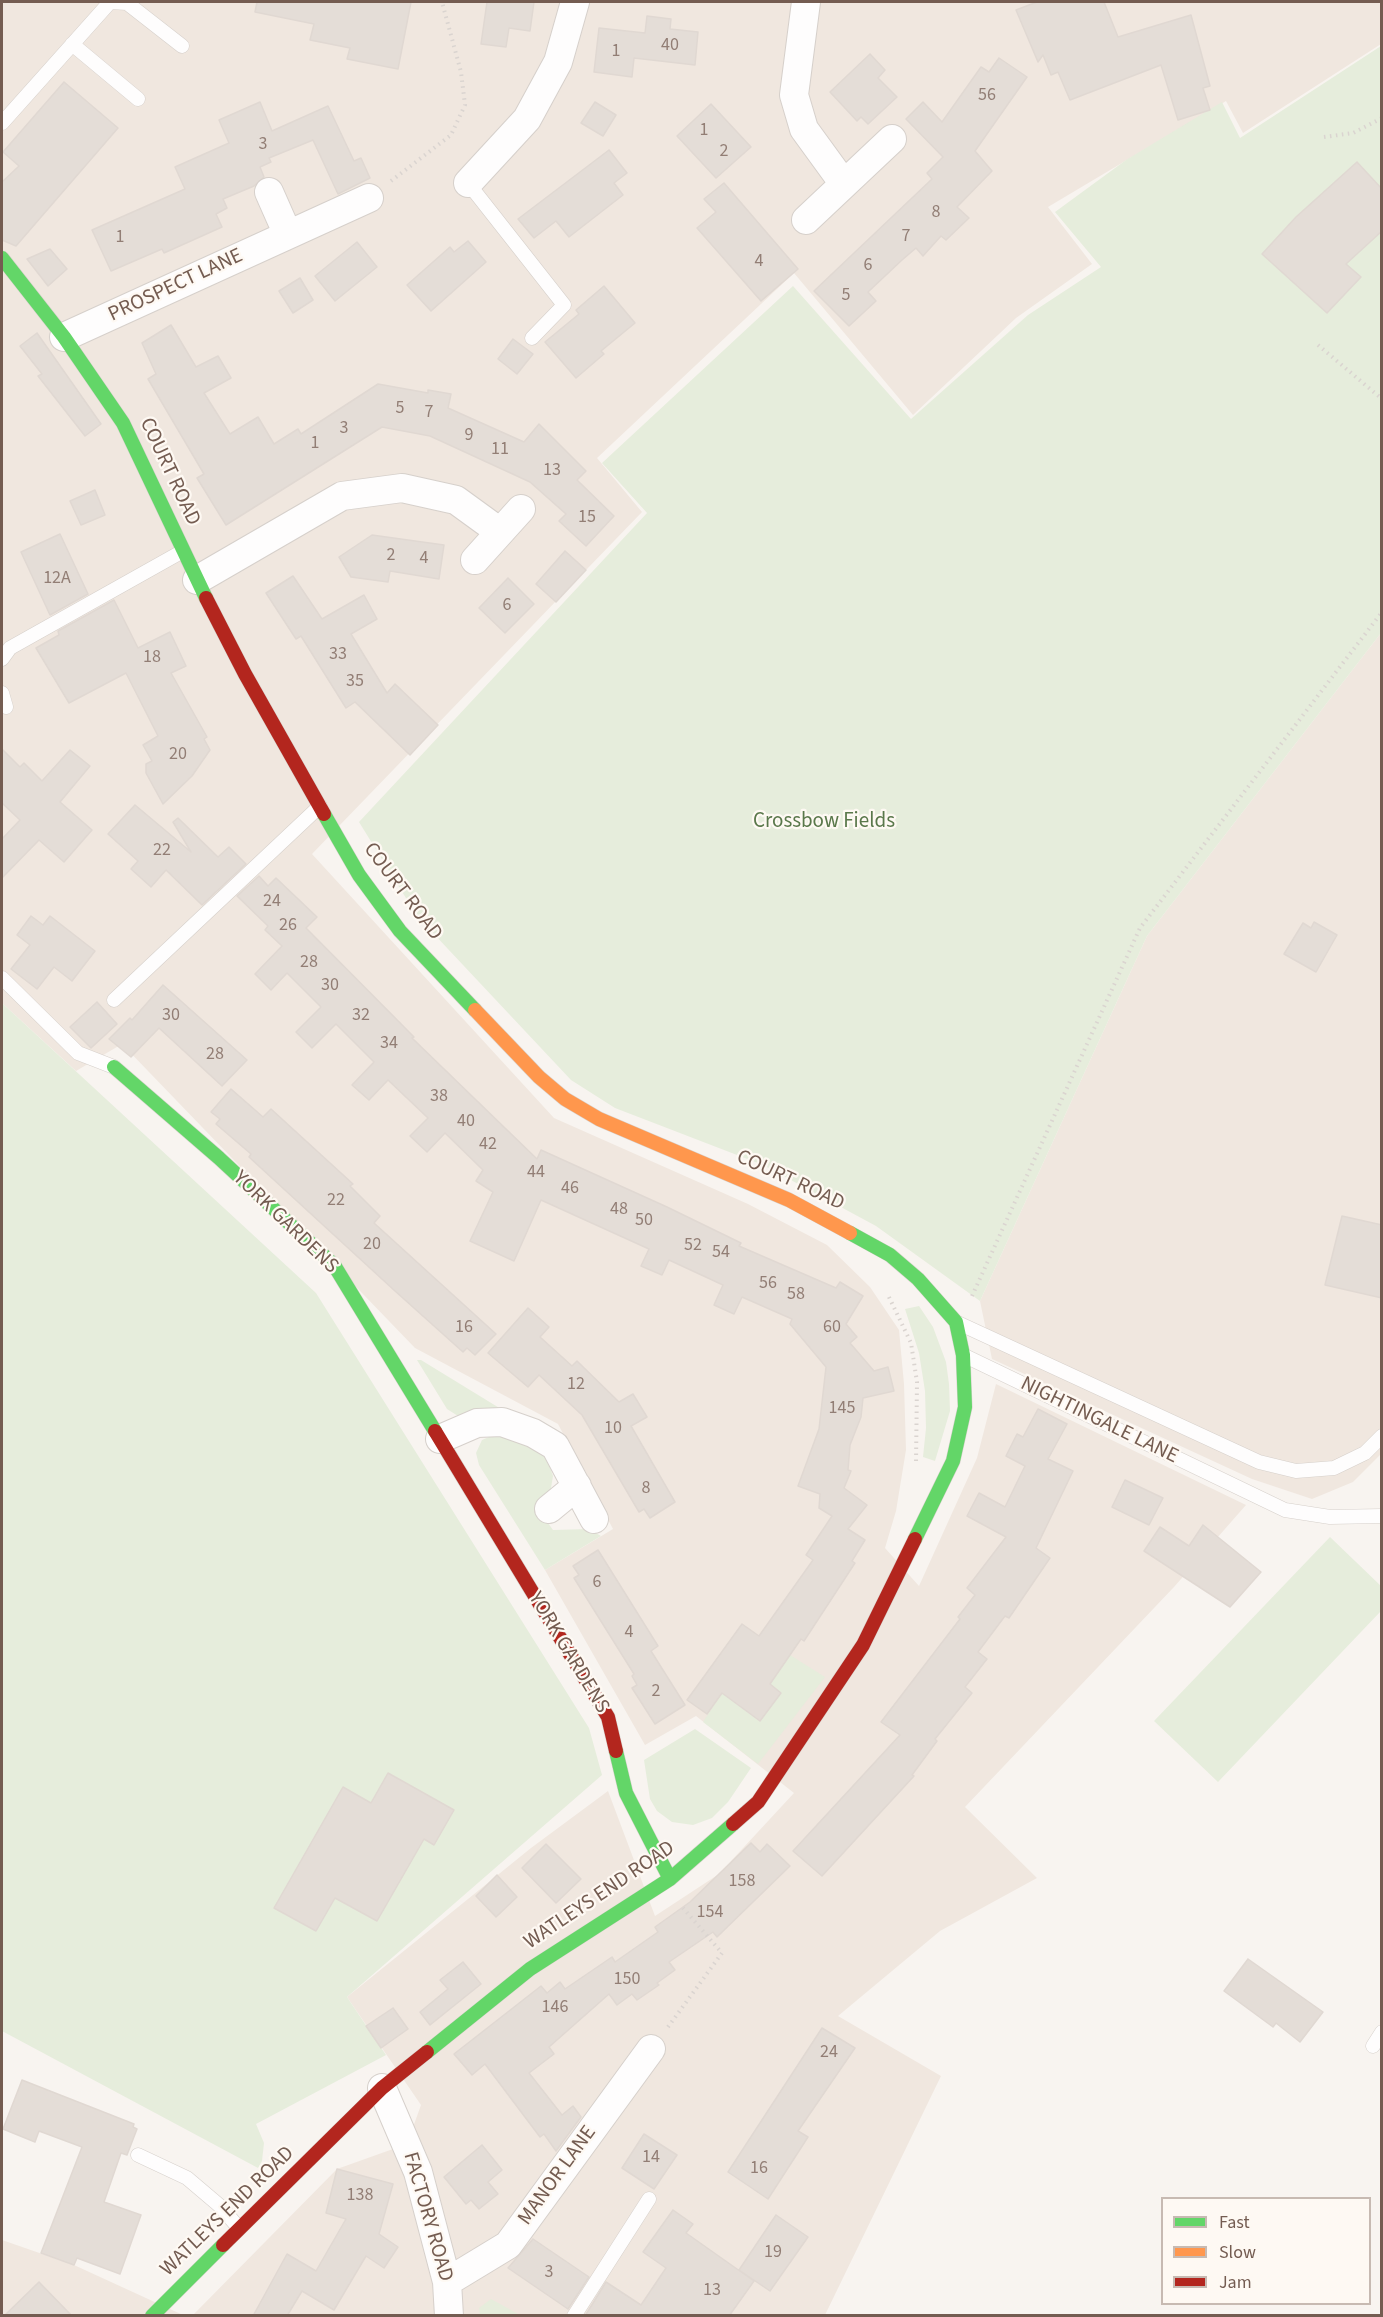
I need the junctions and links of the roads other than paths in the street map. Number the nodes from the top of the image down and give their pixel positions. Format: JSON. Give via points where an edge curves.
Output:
{"nodes":[{"id":1,"x":575,"y":2,"type":"edge"},
{"id":2,"x":806,"y":2,"type":"edge"},
{"id":3,"x":72,"y":44,"type":"junction"},
{"id":4,"x":182,"y":46,"type":"dead end"},
{"id":5,"x":138,"y":99,"type":"dead end"},
{"id":6,"x":2,"y":123,"type":"edge"},
{"id":7,"x":892,"y":140,"type":"dead end"},
{"id":8,"x":468,"y":183,"type":"joint"},
{"id":9,"x":844,"y":184,"type":"junction"},
{"id":10,"x":269,"y":192,"type":"dead end"},
{"id":11,"x":369,"y":198,"type":"road end"},
{"id":12,"x":806,"y":220,"type":"dead end"},
{"id":13,"x":288,"y":235,"type":"junction"},
{"id":14,"x":2,"y":258,"type":"edge"},
{"id":15,"x":64,"y":337,"type":"junction"},
{"id":16,"x":532,"y":338,"type":"dead end"},
{"id":17,"x":521,"y":509,"type":"dead end"},
{"id":18,"x":500,"y":532,"type":"junction"},
{"id":19,"x":183,"y":551,"type":"junction"},
{"id":20,"x":475,"y":560,"type":"dead end"},
{"id":21,"x":197,"y":580,"type":"junction"},
{"id":22,"x":2,"y":659,"type":"edge"},
{"id":23,"x":2,"y":693,"type":"edge"},
{"id":24,"x":6,"y":707,"type":"dead end"},
{"id":25,"x":320,"y":806,"type":"junction"},
{"id":26,"x":2,"y":978,"type":"edge"},
{"id":27,"x":114,"y":1000,"type":"dead end"},
{"id":28,"x":114,"y":1067,"type":"joint"},
{"id":29,"x":956,"y":1322,"type":"junction"},
{"id":30,"x":963,"y":1355,"type":"junction"},
{"id":31,"x":1382,"y":1436,"type":"edge"},
{"id":32,"x":440,"y":1439,"type":"junction"},
{"id":33,"x":577,"y":1486,"type":"junction"},
{"id":34,"x":549,"y":1509,"type":"dead end"},
{"id":35,"x":1382,"y":1516,"type":"edge"},
{"id":36,"x":594,"y":1520,"type":"dead end"},
{"id":37,"x":666,"y":1881,"type":"junction"},
{"id":38,"x":1382,"y":2032,"type":"edge"},
{"id":39,"x":1373,"y":2046,"type":"dead end"},
{"id":40,"x":651,"y":2049,"type":"road end"},
{"id":41,"x":382,"y":2088,"type":"junction"},
{"id":42,"x":138,"y":2156,"type":"dead end"},
{"id":43,"x":649,"y":2199,"type":"dead end"},
{"id":44,"x":238,"y":2227,"type":"junction"},
{"id":45,"x":447,"y":2283,"type":"junction"},
{"id":46,"x":152,"y":2316,"type":"edge"},
{"id":47,"x":449,"y":2316,"type":"edge"},
{"id":48,"x":574,"y":2316,"type":"edge"}],
"edges":[{"from":1,"to":8,"type":"street","via":[[558,62],[527,118]]},
{"from":2,"to":9,"type":"street","via":[[794,95],[804,129]]},
{"from":3,"to":4,"type":"lane","via":[[110,2],[127,3]]},
{"from":3,"to":5,"type":"lane"},
{"from":3,"to":6,"type":"lane"},
{"from":7,"to":9,"type":"street"},
{"from":8,"to":16,"type":"lane","via":[[564,305]]},
{"from":9,"to":12,"type":"street"},
{"from":10,"to":13,"type":"street"},
{"from":11,"to":13,"type":"street","name":"PROSPECT LANE"},
{"from":13,"to":15,"type":"street","name":"PROSPECT LANE"},
{"from":14,"to":15,"type":"street","name":"COURT ROAD"},
{"from":15,"to":19,"type":"street","name":"COURT ROAD","via":[[123,423]]},
{"from":17,"to":18,"type":"street"},
{"from":18,"to":20,"type":"street"},
{"from":18,"to":21,"type":"street","via":[[456,500],[402,488],[342,496]]},
{"from":19,"to":21,"type":"street","name":"COURT ROAD"},
{"from":19,"to":22,"type":"lane","via":[[10,648]]},
{"from":21,"to":25,"type":"street","name":"COURT ROAD"},
{"from":23,"to":24,"type":"lane"},
{"from":25,"to":27,"type":"lane"},
{"from":25,"to":29,"type":"street","name":"COURT ROAD","via":[[359,875],[400,931],[538,1077],[565,1100],[599,1119],[789,1200],[890,1254]]},
{"from":26,"to":28,"type":"lane","via":[[78,1053]]},
{"from":28,"to":32,"type":"street","name":"YORK GARDENS","via":[[333,1264]]},
{"from":29,"to":30,"type":"street","name":"COURT ROAD"},
{"from":29,"to":31,"type":"lane","via":[[1259,1462],[1296,1471],[1334,1468],[1365,1453]]},
{"from":30,"to":35,"type":"lane","name":"NIGHTINGALE LANE","via":[[1285,1510],[1330,1517]]},
{"from":30,"to":37,"type":"street","name":"WATLEYS END ROAD","via":[[965,1407],[953,1461],[863,1645],[758,1802]]},
{"from":32,"to":33,"type":"street","via":[[477,1423],[502,1422],[555,1446]]},
{"from":32,"to":37,"type":"street","name":"YORK GARDENS","via":[[608,1717],[626,1792]]},
{"from":33,"to":34,"type":"street"},
{"from":33,"to":36,"type":"street"},
{"from":37,"to":41,"type":"street","name":"WATLEYS END ROAD","via":[[530,1970]]},
{"from":38,"to":39,"type":"lane"},
{"from":40,"to":45,"type":"street","name":"MANOR LANE","via":[[508,2245]]},
{"from":41,"to":44,"type":"street","name":"WATLEYS END ROAD","via":[[315,2157]]},
{"from":41,"to":45,"type":"street","name":"FACTORY ROAD","via":[[418,2172]]},
{"from":42,"to":44,"type":"lane","via":[[187,2178]]},
{"from":43,"to":48,"type":"lane"},
{"from":44,"to":46,"type":"street","name":"WATLEYS END ROAD"},
{"from":45,"to":47,"type":"street","name":"FACTORY ROAD"}]}
